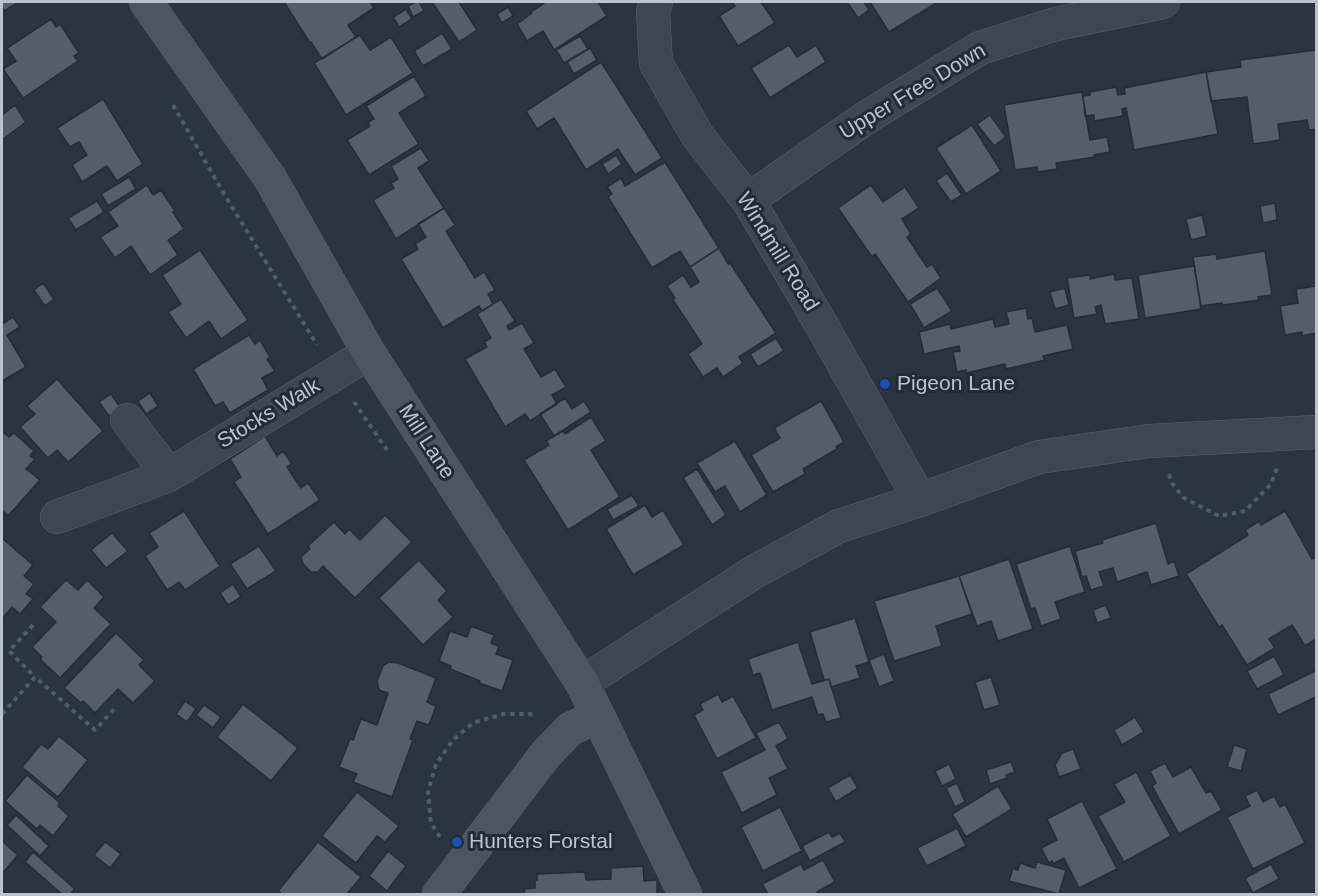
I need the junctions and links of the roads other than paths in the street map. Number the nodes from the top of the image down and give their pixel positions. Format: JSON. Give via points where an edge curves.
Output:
{"nodes":[{"id":1,"x":146,"y":2,"type":"edge"},
{"id":2,"x":656,"y":2,"type":"edge"},
{"id":3,"x":1163,"y":2,"type":"edge"},
{"id":4,"x":748,"y":201,"type":"junction"},
{"id":5,"x":369,"y":353,"type":"junction"},
{"id":6,"x":127,"y":420,"type":"dead end"},
{"id":7,"x":1317,"y":432,"type":"edge"},
{"id":8,"x":168,"y":475,"type":"junction"},
{"id":9,"x":920,"y":500,"type":"junction"},
{"id":10,"x":57,"y":518,"type":"dead end"},
{"id":11,"x":582,"y":683,"type":"junction"},
{"id":12,"x":584,"y":723,"type":"junction"},
{"id":13,"x":439,"y":894,"type":"edge"},
{"id":14,"x":685,"y":894,"type":"edge"}],
"edges":[{"from":1,"to":5,"type":"street","name":"Mill Lane","via":[[270,178]]},
{"from":2,"to":4,"type":"street","name":"Windmill Road","via":[[656,63],[698,135]]},
{"from":3,"to":4,"type":"street","name":"Upper Free Down","via":[[1056,24],[980,48],[867,117]]},
{"from":4,"to":9,"type":"street","name":"Windmill Road"},
{"from":5,"to":8,"type":"street","name":"Stocks Walk"},
{"from":5,"to":11,"type":"street","name":"Mill Lane"},
{"from":6,"to":8,"type":"street"},
{"from":7,"to":9,"type":"street","via":[[1149,441],[1039,457]]},
{"from":8,"to":10,"type":"street","name":"Stocks Walk"},
{"from":9,"to":11,"type":"street","via":[[839,526],[754,572]]},
{"from":11,"to":12,"type":"street","name":"Mill Lane"},
{"from":12,"to":13,"type":"street","via":[[546,754]]},
{"from":12,"to":14,"type":"street","name":"Mill Lane"}]}
